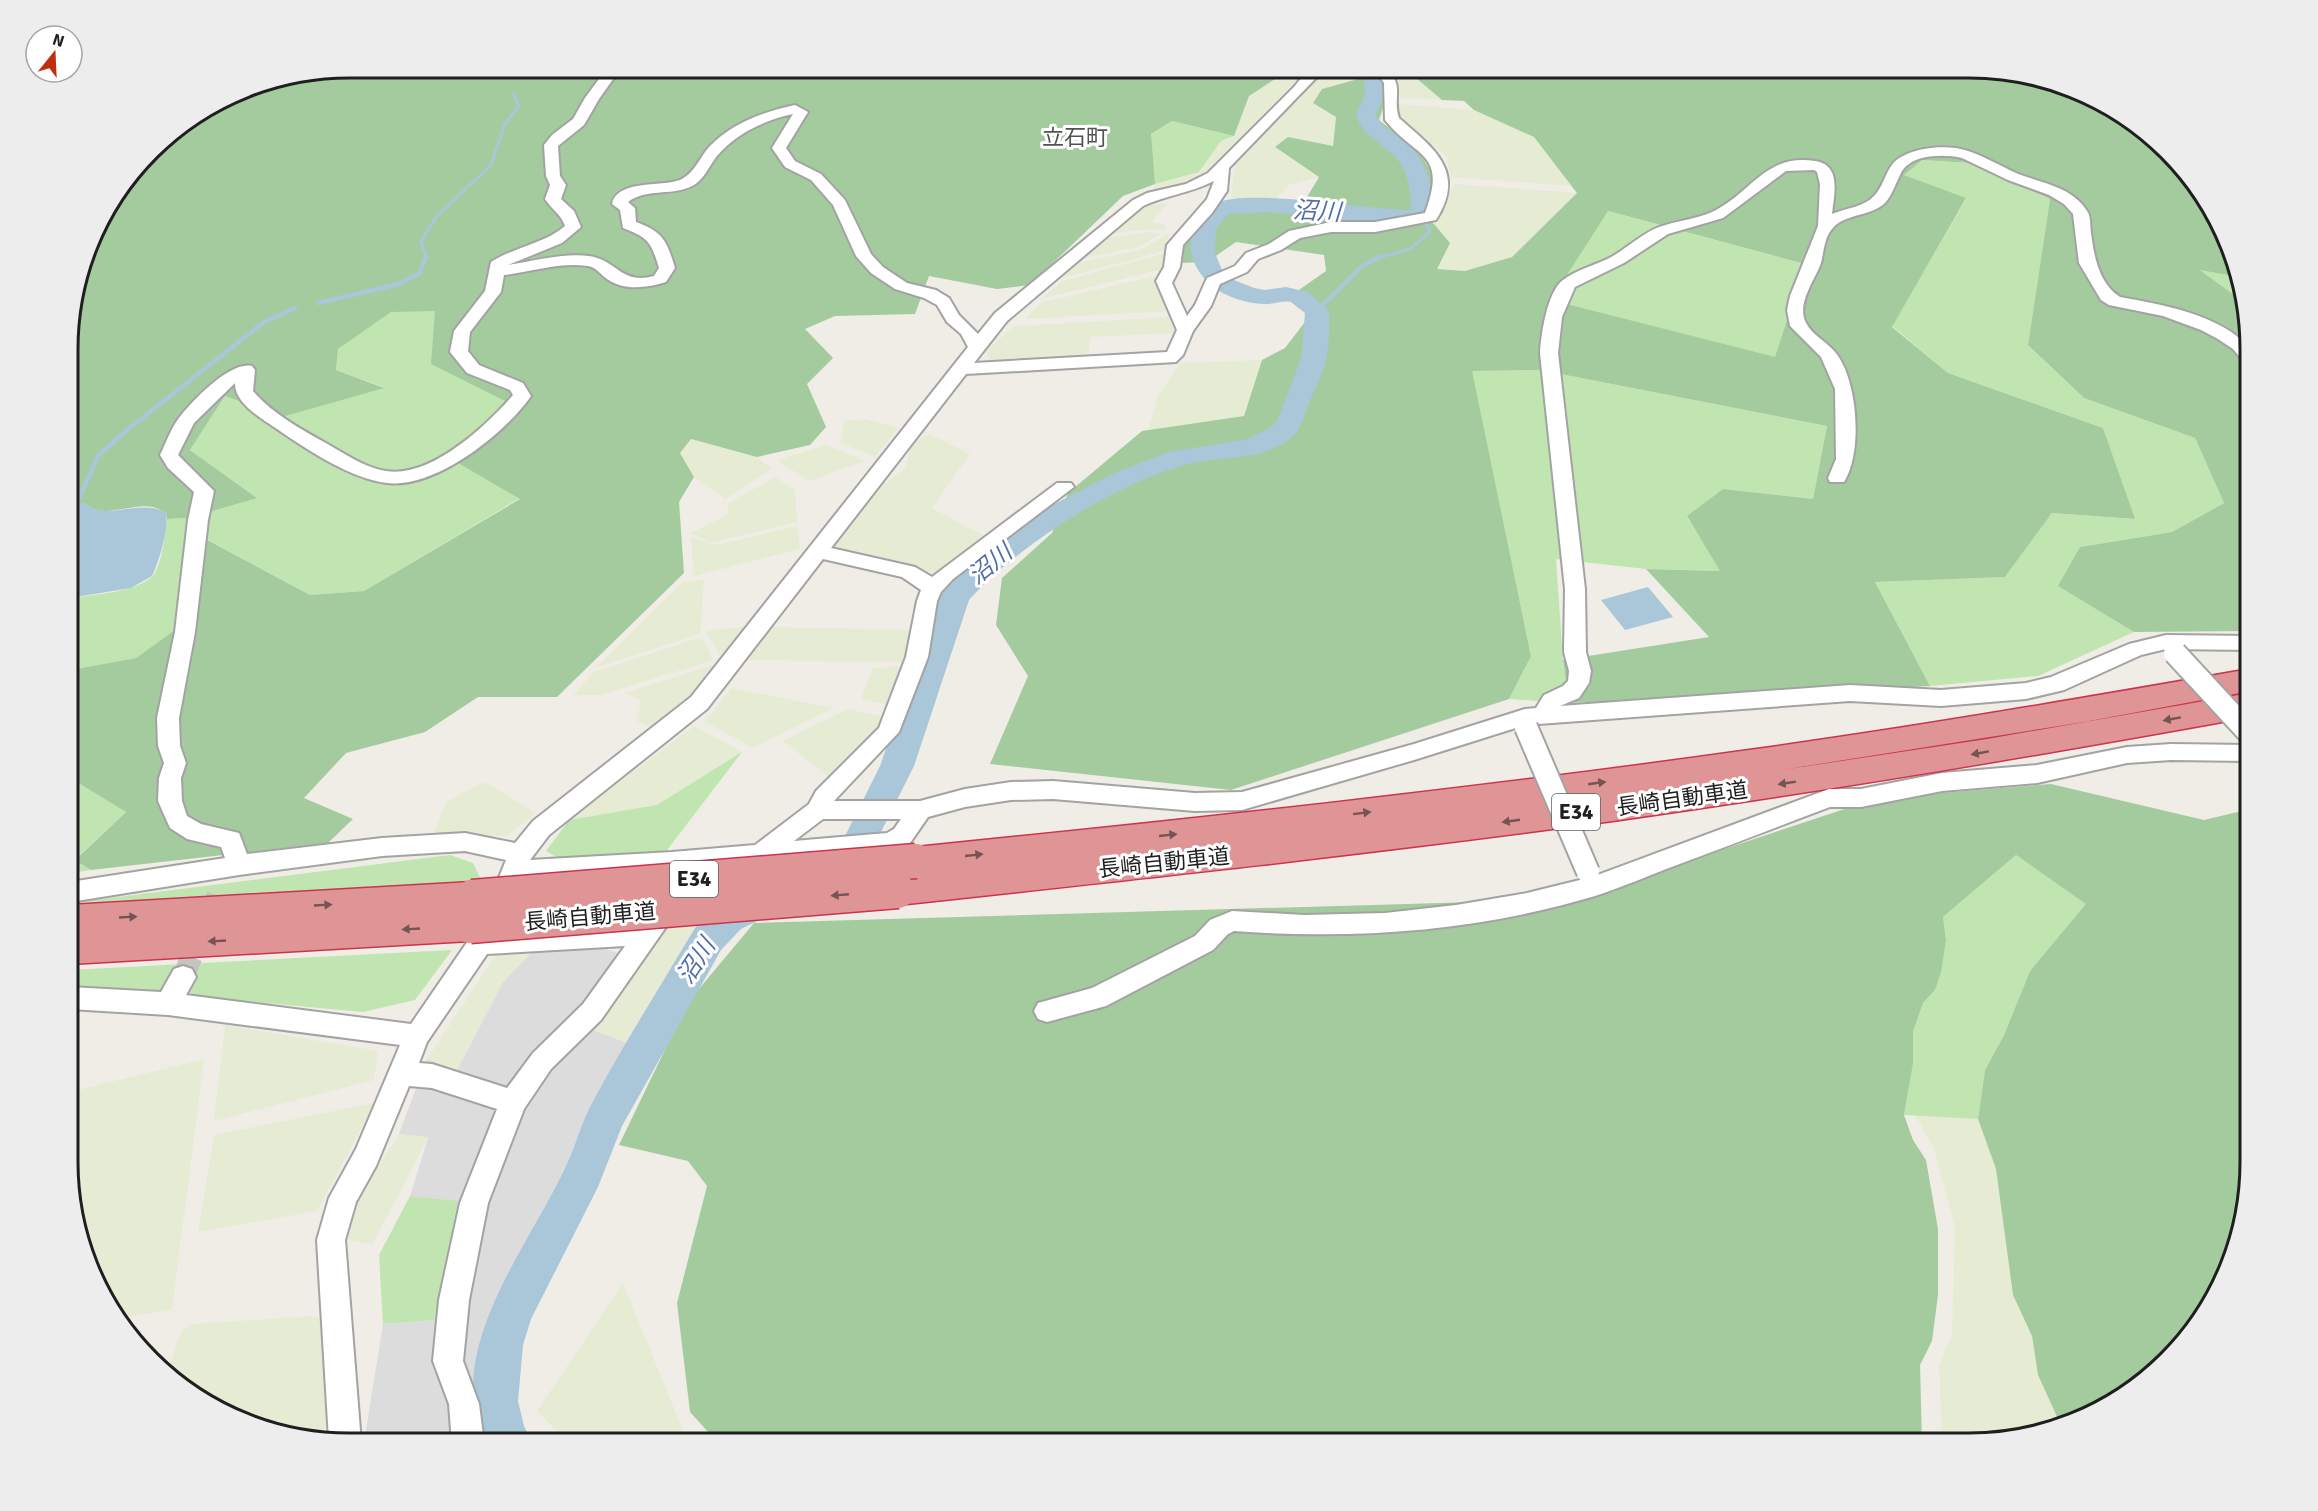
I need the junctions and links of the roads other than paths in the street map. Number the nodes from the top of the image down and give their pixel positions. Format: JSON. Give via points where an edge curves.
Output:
{"nodes":[{"id":1,"x":607,"y":78,"type":"edge"},
{"id":2,"x":1309,"y":78,"type":"edge"},
{"id":3,"x":1386,"y":78,"type":"edge"},
{"id":4,"x":1222,"y":168,"type":"junction"},
{"id":5,"x":1825,"y":226,"type":"junction"},
{"id":6,"x":496,"y":271,"type":"junction"},
{"id":7,"x":1185,"y":330,"type":"junction"},
{"id":8,"x":977,"y":347,"type":"junction"},
{"id":9,"x":2240,"y":348,"type":"edge"},
{"id":10,"x":962,"y":369,"type":"junction"},
{"id":11,"x":1837,"y":478,"type":"dead end"},
{"id":12,"x":1064,"y":487,"type":"dead end"},
{"id":13,"x":817,"y":551,"type":"junction"},
{"id":14,"x":932,"y":589,"type":"junction"},
{"id":15,"x":2240,"y":644,"type":"edge"},
{"id":16,"x":2170,"y":648,"type":"junction"},
{"id":17,"x":2240,"y":682,"type":"edge"},
{"id":18,"x":2240,"y":707,"type":"edge"},
{"id":19,"x":1531,"y":720,"type":"junction"},
{"id":20,"x":2240,"y":723,"type":"edge"},
{"id":21,"x":2240,"y":753,"type":"edge"},
{"id":22,"x":818,"y":810,"type":"junction"},
{"id":23,"x":920,"y":810,"type":"junction"},
{"id":24,"x":759,"y":855,"type":"junction"},
{"id":25,"x":518,"y":861,"type":"junction"},
{"id":26,"x":672,"y":862,"type":"junction"},
{"id":27,"x":228,"y":874,"type":"junction"},
{"id":28,"x":1591,"y":879,"type":"junction"},
{"id":29,"x":78,"y":891,"type":"edge"},
{"id":30,"x":78,"y":920,"type":"edge"},
{"id":31,"x":474,"y":922,"type":"junction"},
{"id":32,"x":645,"y":937,"type":"junction"},
{"id":33,"x":78,"y":948,"type":"edge"},
{"id":34,"x":183,"y":977,"type":"tunnel mouth"},
{"id":35,"x":78,"y":998,"type":"edge"},
{"id":36,"x":168,"y":1004,"type":"junction"},
{"id":37,"x":1047,"y":1011,"type":"dead end"},
{"id":38,"x":417,"y":1036,"type":"junction"},
{"id":39,"x":402,"y":1073,"type":"junction"},
{"id":40,"x":513,"y":1102,"type":"junction"},
{"id":41,"x":344,"y":1433,"type":"edge"},
{"id":42,"x":467,"y":1433,"type":"edge"}],
"edges":[{"from":1,"to":6,"type":"street","via":[[579,122],[550,145],[558,185],[552,199],[569,214],[573,227],[556,240],[507,257]]},
{"from":2,"to":4,"type":"street"},
{"from":3,"to":7,"type":"street","via":[[1393,88],[1389,114],[1392,120],[1438,160],[1442,193],[1431,217],[1375,227],[1331,227],[1294,234],[1251,256],[1241,269],[1218,278]]},
{"from":4,"to":7,"type":"street","via":[[1218,194],[1175,245],[1172,267],[1164,279],[1164,287]]},
{"from":4,"to":8,"type":"street","via":[[1203,182],[1138,202],[1001,317]]},
{"from":5,"to":9,"type":"street","via":[[1878,201],[1896,167],[1905,160],[1941,152],[1965,154],[2058,193],[2075,206],[2084,222],[2087,263],[2107,296],[2171,314],[2229,337]]},
{"from":5,"to":11,"type":"street","via":[[1797,298],[1796,320],[1829,355],[1844,389],[1845,459]]},
{"from":5,"to":19,"type":"street","via":[[1828,186],[1824,170],[1793,164],[1770,174],[1718,215],[1662,231],[1618,260],[1568,284],[1551,323],[1548,354],[1575,589],[1575,652],[1580,671],[1571,692],[1552,701]]},
{"from":6,"to":8,"type":"street","via":[[574,259],[605,266],[613,276],[636,284],[660,279],[667,268],[657,237],[629,225],[627,208],[620,201],[643,188],[686,183],[735,132],[795,109],[801,112],[797,123],[779,148],[790,164],[826,185],[840,202],[864,256],[876,270],[901,286],[943,302]]},
{"from":6,"to":27,"type":"street","via":[[493,292],[462,331],[459,352],[473,369],[517,387],[522,396],[490,432],[440,464],[400,477],[366,471],[258,408],[245,393],[246,370],[224,382],[186,421],[169,454],[171,463],[204,491],[185,632],[168,718],[169,746],[175,763],[170,778],[170,801],[178,822],[195,832],[231,840]]},
{"from":7,"to":10,"type":"street","via":[[1170,358]]},
{"from":8,"to":10,"type":"street"},
{"from":10,"to":13,"type":"street"},
{"from":12,"to":14,"type":"street","via":[[946,574]]},
{"from":13,"to":14,"type":"street","via":[[908,572]]},
{"from":13,"to":25,"type":"street","via":[[699,703],[561,810],[541,828]]},
{"from":14,"to":22,"type":"street","via":[[917,657],[888,732],[824,797]]},
{"from":15,"to":16,"type":"street"},
{"from":16,"to":19,"type":"street","via":[[2136,649],[2056,684],[2026,691],[1941,698],[1850,693]]},
{"from":16,"to":20,"type":"street","bridge":true},
{"from":31,"to":17,"type":"highway","name":"長崎自動車道","number":"E34","one_way":true,"bridge":true,"via":[[916,861],[1251,826],[1708,768],[1925,736]]},
{"from":18,"to":31,"type":"highway","name":"長崎自動車道","number":"E34","one_way":true,"bridge":true,"via":[[1942,759],[1722,792],[1245,853],[898,891]]},
{"from":19,"to":23,"type":"street","via":[[1242,801],[1195,802],[1053,790],[1011,791]]},
{"from":19,"to":28,"type":"street","bridge":true},
{"from":21,"to":28,"type":"street","via":[[2127,755],[2037,774],[1942,782],[1861,798],[1829,798]]},
{"from":22,"to":23,"type":"street"},
{"from":22,"to":24,"type":"street"},
{"from":23,"to":24,"type":"street","via":[[902,836],[890,842]]},
{"from":24,"to":26,"type":"street"},
{"from":25,"to":26,"type":"street","via":[[540,870]]},
{"from":25,"to":27,"type":"street","via":[[465,842],[382,847]]},
{"from":25,"to":31,"type":"street"},
{"from":26,"to":32,"type":"street","via":[[657,920]]},
{"from":27,"to":29,"type":"street"},
{"from":28,"to":37,"type":"street","via":[[1558,897],[1418,921],[1314,925],[1232,921],[1204,943],[1116,989]]},
{"from":30,"to":31,"type":"highway","name":"長崎自動車道","number":"E34","one_way":true},
{"from":31,"to":32,"type":"street"},
{"from":31,"to":33,"type":"highway","name":"長崎自動車道","number":"E34","one_way":true},
{"from":31,"to":38,"type":"street"},
{"from":32,"to":40,"type":"street","via":[[592,1012],[542,1061]]},
{"from":34,"to":36,"type":"street"},
{"from":35,"to":36,"type":"street"},
{"from":36,"to":38,"type":"street"},
{"from":38,"to":39,"type":"street"},
{"from":39,"to":40,"type":"street","via":[[432,1076]]},
{"from":39,"to":41,"type":"street","via":[[366,1157],[343,1198],[331,1240]]},
{"from":40,"to":42,"type":"street","via":[[474,1203],[454,1299],[448,1361],[464,1404]]}]}
